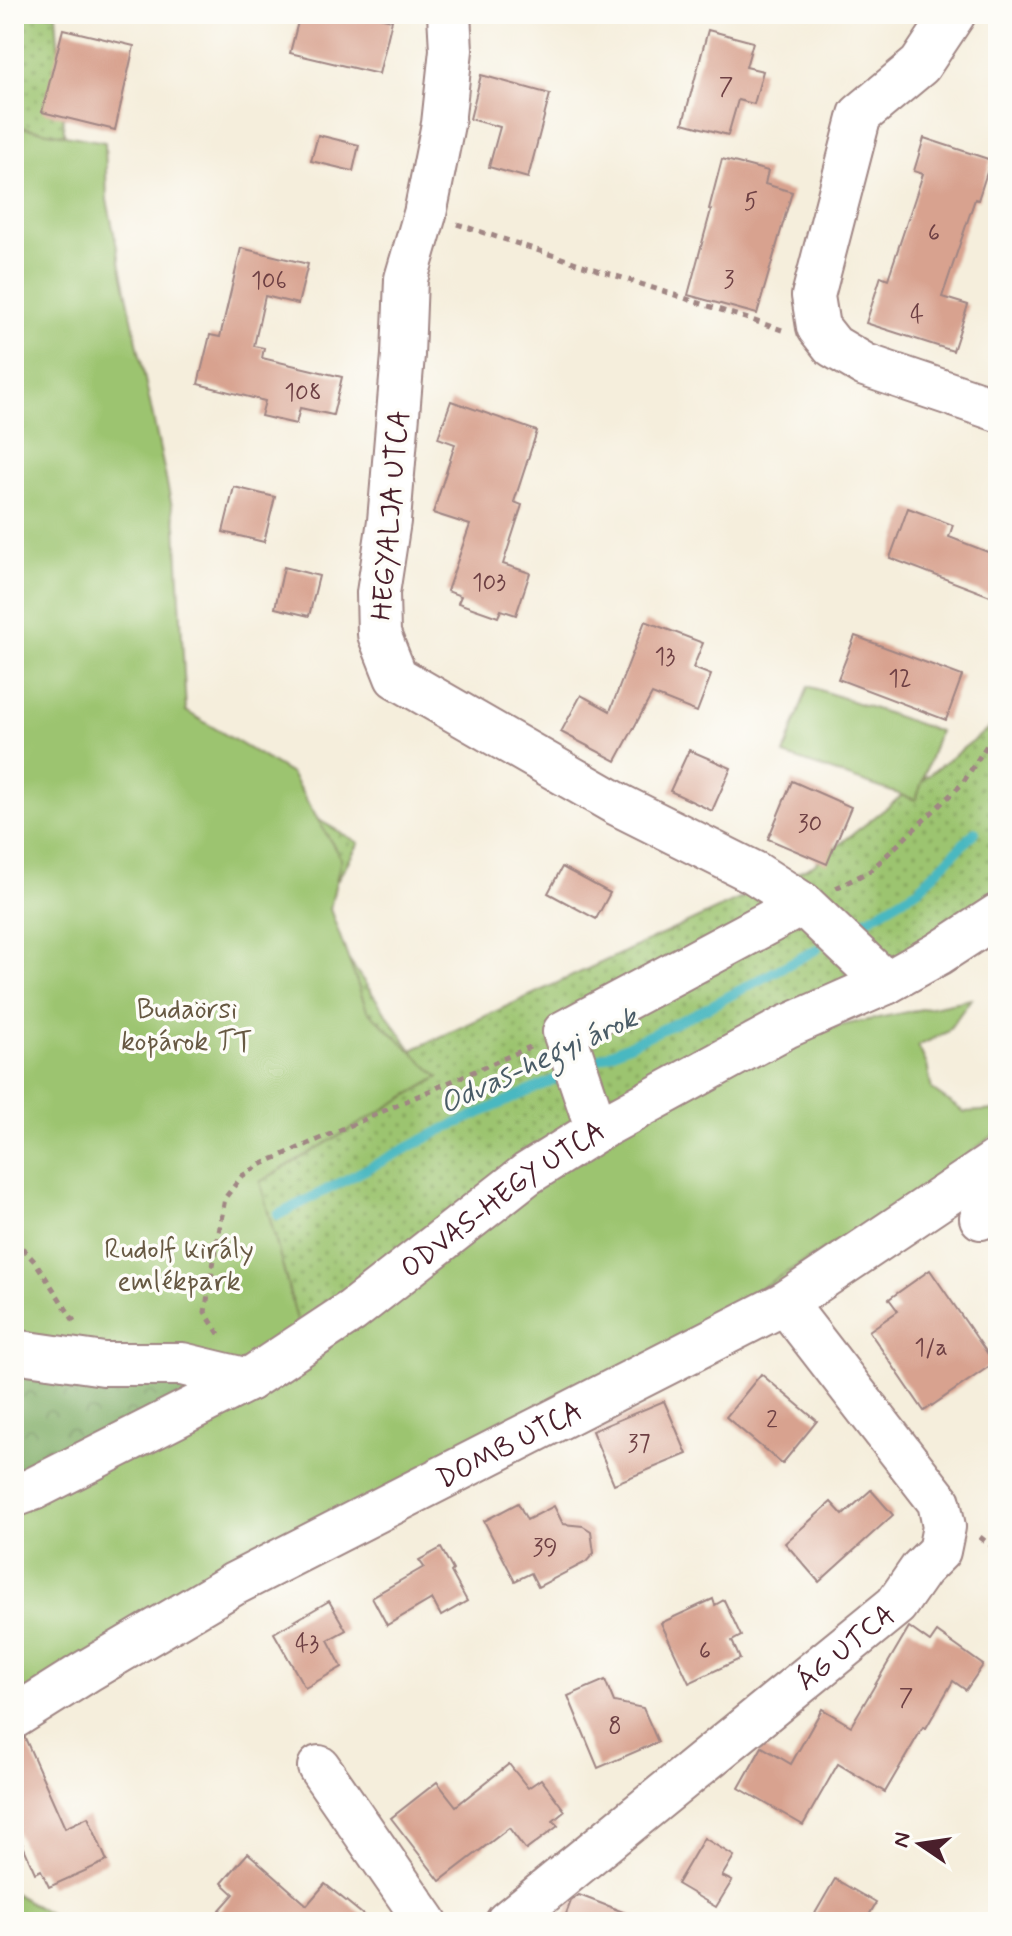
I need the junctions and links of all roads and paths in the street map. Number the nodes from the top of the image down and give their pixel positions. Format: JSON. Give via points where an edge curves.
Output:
{"nodes":[{"id":1,"x":449,"y":14,"type":"edge"},
{"id":2,"x":954,"y":14,"type":"edge"},
{"id":3,"x":425,"y":214,"type":"junction"},
{"id":4,"x":833,"y":346,"type":"junction"},
{"id":5,"x":998,"y":410,"type":"edge"},
{"id":6,"x":998,"y":728,"type":"edge"},
{"id":7,"x":803,"y":904,"type":"junction"},
{"id":8,"x":998,"y":915,"type":"edge"},
{"id":9,"x":886,"y":983,"type":"junction"},
{"id":10,"x":564,"y":1032,"type":"junction"},
{"id":11,"x":597,"y":1130,"type":"junction"},
{"id":12,"x":998,"y":1160,"type":"edge"},
{"id":13,"x":14,"y":1239,"type":"edge"},
{"id":14,"x":785,"y":1303,"type":"junction"},
{"id":15,"x":14,"y":1351,"type":"edge"},
{"id":16,"x":104,"y":1364,"type":"junction"},
{"id":17,"x":248,"y":1380,"type":"junction"},
{"id":18,"x":14,"y":1496,"type":"edge"},
{"id":19,"x":974,"y":1532,"type":"dead end"},
{"id":20,"x":998,"y":1551,"type":"edge"},
{"id":21,"x":14,"y":1717,"type":"edge"},
{"id":22,"x":319,"y":1767,"type":"dead end"},
{"id":23,"x":426,"y":1922,"type":"edge"},
{"id":24,"x":507,"y":1922,"type":"edge"}],
"edges":[{"from":1,"to":3,"type":"street","name":"HEGYALJA UTCA","via":[[443,124]]},
{"from":2,"to":4,"type":"street","via":[[920,65],[860,115],[813,296],[818,327]]},
{"from":3,"to":4,"type":"path"},
{"from":3,"to":7,"type":"street","name":"HEGYALJA UTCA","via":[[406,279],[389,521],[378,593],[379,634],[396,677]]},
{"from":4,"to":5,"type":"street","via":[[865,365]]},
{"from":6,"to":7,"type":"path","via":[[962,784],[870,871]]},
{"from":7,"to":9,"type":"street","name":"HEGYALJA UTCA"},
{"from":7,"to":10,"type":"street"},
{"from":8,"to":9,"type":"street","name":"ODVAS-HEGY UTCA"},
{"from":9,"to":11,"type":"street","name":"ODVAS-HEGY UTCA","via":[[786,1027]]},
{"from":10,"to":11,"type":"street"},
{"from":10,"to":17,"type":"path","via":[[242,1176],[225,1198],[205,1312]]},
{"from":11,"to":17,"type":"street","name":"ODVAS-HEGY UTCA","via":[[527,1174],[352,1311]]},
{"from":12,"to":14,"type":"street","name":"DOMB UTCA"},
{"from":13,"to":16,"type":"path"},
{"from":14,"to":21,"type":"street","name":"DOMB UTCA","via":[[234,1584]]},
{"from":14,"to":24,"type":"street","name":"ÁG UTCA","via":[[939,1502],[944,1527],[939,1551],[896,1605]]},
{"from":15,"to":16,"type":"street"},
{"from":16,"to":17,"type":"street","via":[[182,1364]]},
{"from":17,"to":18,"type":"street","name":"ODVAS-HEGY UTCA"},
{"from":19,"to":20,"type":"path"},
{"from":22,"to":23,"type":"street"}]}
